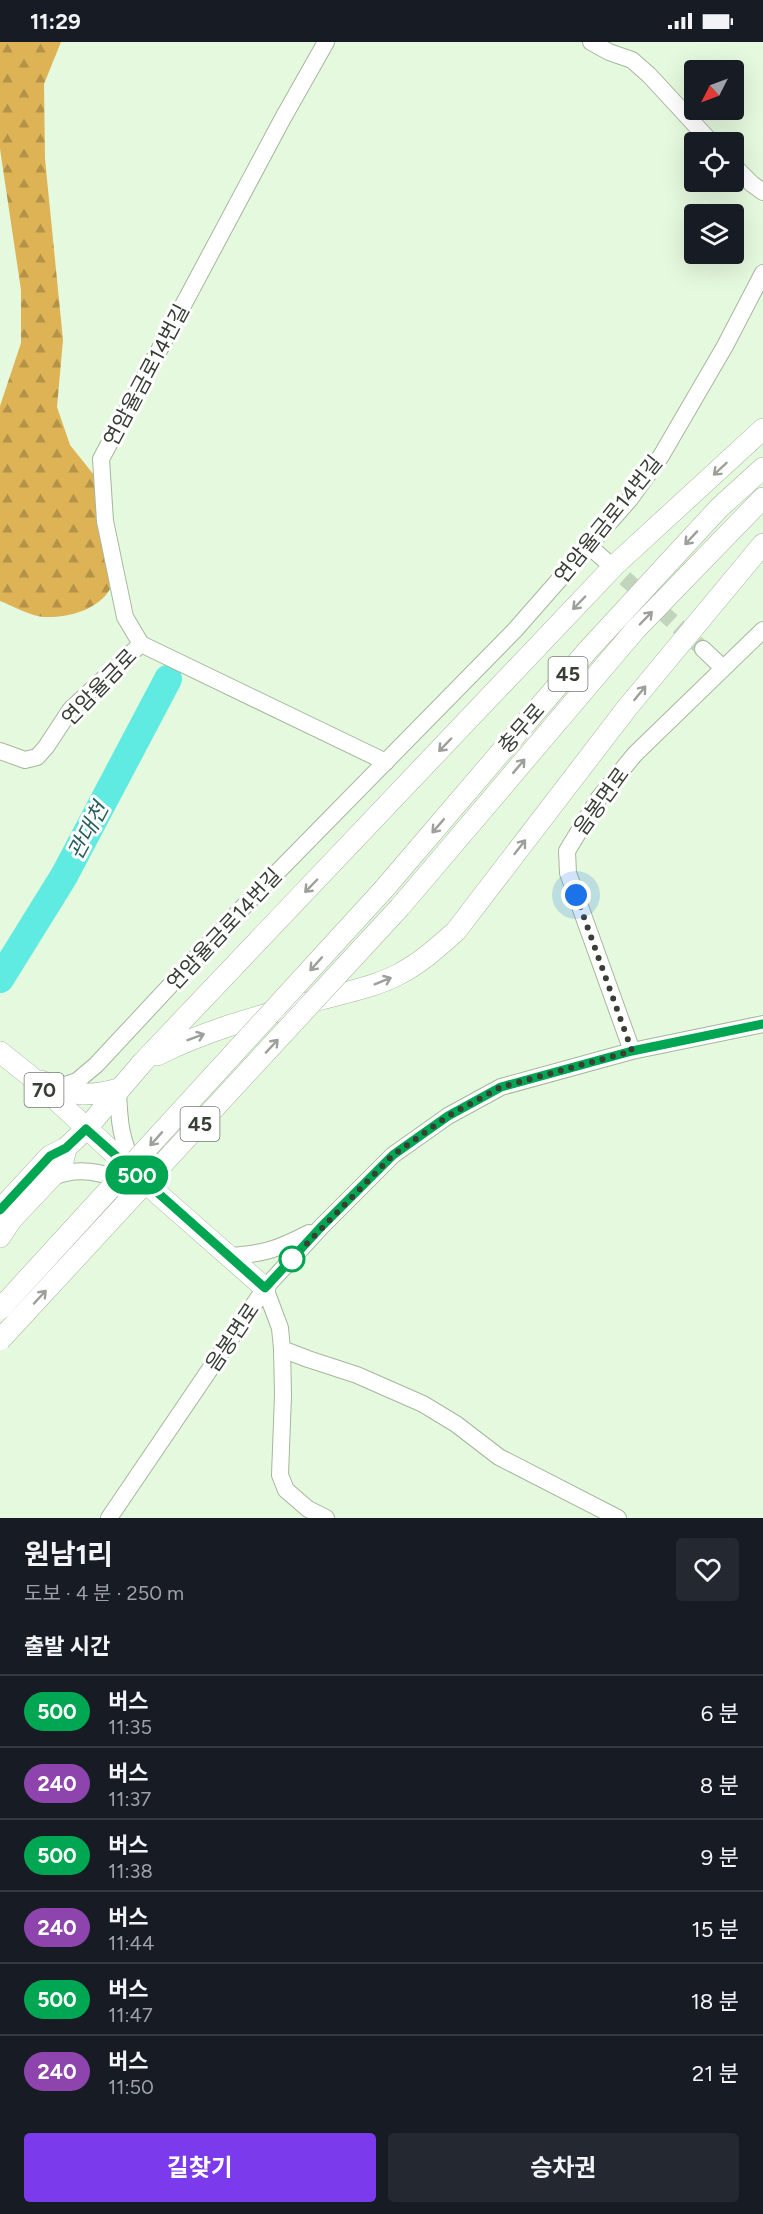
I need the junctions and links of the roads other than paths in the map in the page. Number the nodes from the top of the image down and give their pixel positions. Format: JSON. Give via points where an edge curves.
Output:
{"nodes":[{"id":1,"x":326,"y":42,"type":"edge"},
{"id":2,"x":591,"y":42,"type":"edge"},
{"id":3,"x":702,"y":132,"type":"edge"},
{"id":4,"x":744,"y":176,"type":"edge"},
{"id":5,"x":763,"y":192,"type":"edge"},
{"id":6,"x":763,"y":273,"type":"edge"},
{"id":7,"x":763,"y":429,"type":"edge"},
{"id":8,"x":763,"y":468,"type":"edge"},
{"id":9,"x":763,"y":498,"type":"edge"},
{"id":10,"x":763,"y":543,"type":"edge"},
{"id":11,"x":589,"y":546,"type":"junction"},
{"id":12,"x":607,"y":562,"type":"tunnel mouth"},
{"id":13,"x":763,"y":630,"type":"edge"},
{"id":14,"x":141,"y":644,"type":"junction"},
{"id":15,"x":703,"y":649,"type":"tunnel mouth"},
{"id":16,"x":723,"y":668,"type":"junction"},
{"id":17,"x":0,"y":751,"type":"edge"},
{"id":18,"x":386,"y":762,"type":"junction"},
{"id":19,"x":761,"y":1028,"type":"edge"},
{"id":20,"x":632,"y":1051,"type":"junction"},
{"id":21,"x":0,"y":1052,"type":"edge"},
{"id":22,"x":143,"y":1062,"type":"junction"},
{"id":23,"x":29,"y":1076,"type":"junction"},
{"id":24,"x":56,"y":1088,"type":"junction"},
{"id":25,"x":118,"y":1089,"type":"junction"},
{"id":26,"x":86,"y":1129,"type":"junction"},
{"id":27,"x":66,"y":1148,"type":"junction"},
{"id":28,"x":138,"y":1176,"type":"junction"},
{"id":29,"x":50,"y":1178,"type":"junction"},
{"id":30,"x":156,"y":1193,"type":"junction"},
{"id":31,"x":0,"y":1210,"type":"edge"},
{"id":32,"x":321,"y":1227,"type":"junction"},
{"id":33,"x":0,"y":1237,"type":"edge"},
{"id":34,"x":229,"y":1256,"type":"junction"},
{"id":35,"x":265,"y":1288,"type":"junction"},
{"id":36,"x":0,"y":1309,"type":"edge"},
{"id":37,"x":0,"y":1340,"type":"edge"},
{"id":38,"x":282,"y":1349,"type":"junction"},
{"id":39,"x":109,"y":1518,"type":"edge"},
{"id":40,"x":326,"y":1518,"type":"edge"},
{"id":41,"x":618,"y":1518,"type":"edge"}],
"edges":[{"from":1,"to":14,"type":"street","name":"연암율금로14번길","via":[[101,459],[105,520],[125,617]]},
{"from":2,"to":3,"type":"street","via":[[632,60]]},
{"from":4,"to":5,"type":"street"},
{"from":6,"to":11,"type":"street","name":"연암율금로14번길","via":[[661,456]]},
{"from":7,"to":22,"type":"main road","one_way":true,"via":[[615,565]]},
{"from":8,"to":36,"type":"main road","name":"충무로","number":"45","one_way":true,"bridge":true,"via":[[719,508],[588,650],[384,890]]},
{"from":37,"to":9,"type":"main road","name":"충무로","number":"45","one_way":true,"bridge":true,"via":[[400,907],[636,629]]},
{"from":22,"to":10,"type":"main road","one_way":true,"via":[[220,1028],[376,984],[427,956],[456,931],[627,708]]},
{"from":11,"to":12,"type":"street"},
{"from":11,"to":18,"type":"street","name":"연암율금로14번길","via":[[515,630]]},
{"from":13,"to":16,"type":"street","name":"음봉면로"},
{"from":14,"to":17,"type":"street","name":"연암율금로","via":[[71,709],[37,757],[25,760]]},
{"from":14,"to":18,"type":"street"},
{"from":15,"to":16,"type":"street"},
{"from":16,"to":20,"type":"street","name":"음봉면로","via":[[635,754],[599,798],[567,851],[568,873]]},
{"from":18,"to":24,"type":"street","name":"연암율금로14번길","via":[[96,1065],[77,1081]]},
{"from":19,"to":20,"type":"street","name":"음봉면로"},
{"from":20,"to":32,"type":"street","name":"음봉면로","via":[[501,1087],[448,1116],[393,1155]]},
{"from":21,"to":23,"type":"main road","number":"70"},
{"from":22,"to":25,"type":"main road"},
{"from":23,"to":24,"type":"main road"},
{"from":23,"to":26,"type":"main road","number":"70"},
{"from":24,"to":25,"type":"main road","via":[[75,1095]]},
{"from":25,"to":26,"type":"main road"},
{"from":25,"to":28,"type":"street","via":[[119,1126]]},
{"from":26,"to":27,"type":"main road"},
{"from":26,"to":28,"type":"main road","number":"70"},
{"from":27,"to":29,"type":"main road","via":[[62,1166]]},
{"from":27,"to":31,"type":"main road","via":[[50,1156]]},
{"from":28,"to":30,"type":"main road","number":"70"},
{"from":29,"to":30,"type":"street","via":[[74,1171],[97,1172]]},
{"from":29,"to":33,"type":"main road"},
{"from":30,"to":34,"type":"main road","number":"70"},
{"from":32,"to":34,"type":"street","via":[[268,1252]]},
{"from":32,"to":35,"type":"street","name":"음봉면로"},
{"from":34,"to":35,"type":"main road","number":"70"},
{"from":35,"to":38,"type":"street","via":[[280,1328]]},
{"from":35,"to":39,"type":"street","name":"음봉면로"},
{"from":38,"to":40,"type":"street","via":[[280,1474],[286,1490]]},
{"from":38,"to":41,"type":"street","via":[[357,1375],[423,1404],[499,1457]]}]}
